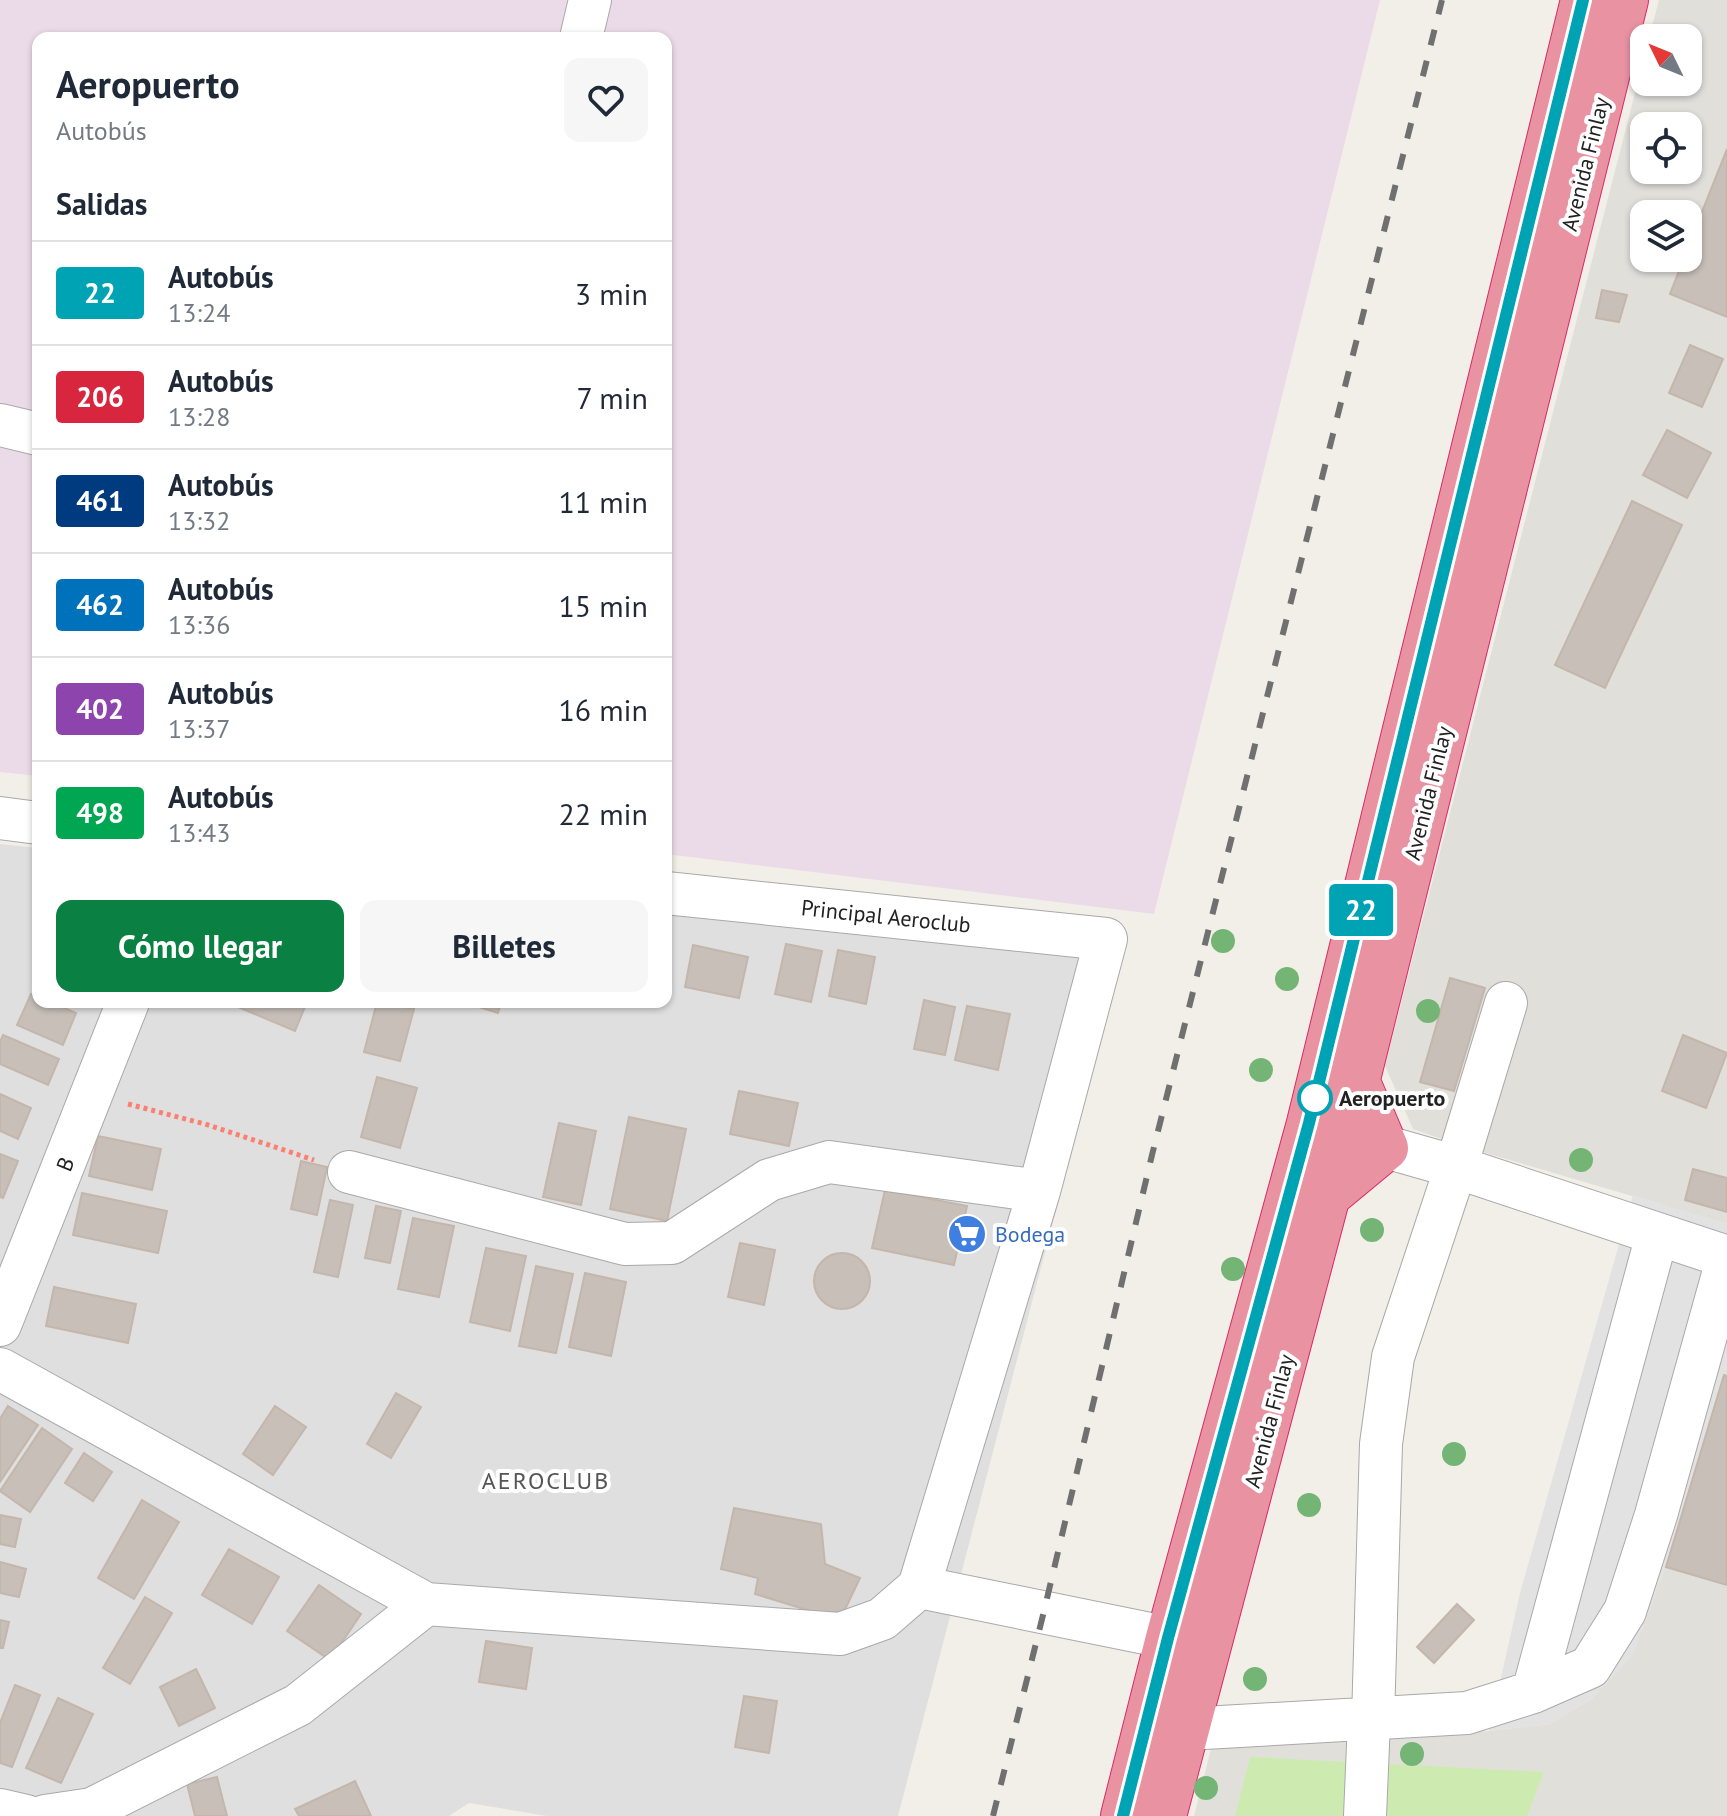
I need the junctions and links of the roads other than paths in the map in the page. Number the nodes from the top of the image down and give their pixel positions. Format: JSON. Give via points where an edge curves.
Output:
{"nodes":[{"id":1,"x":590,"y":0,"type":"edge"},
{"id":2,"x":1583,"y":0,"type":"edge"},
{"id":3,"x":1626,"y":0,"type":"edge"},
{"id":4,"x":582,"y":32,"type":"edge"},
{"id":5,"x":0,"y":425,"type":"edge"},
{"id":6,"x":32,"y":433,"type":"edge"},
{"id":7,"x":0,"y":818,"type":"edge"},
{"id":8,"x":32,"y":822,"type":"edge"},
{"id":9,"x":672,"y":894,"type":"edge"},
{"id":10,"x":1506,"y":1003,"type":"dead end"},
{"id":11,"x":126,"y":1008,"type":"edge"},
{"id":12,"x":1357,"y":1080,"type":"junction"},
{"id":13,"x":1326,"y":1129,"type":"junction"},
{"id":14,"x":1386,"y":1148,"type":"junction"},
{"id":15,"x":1456,"y":1167,"type":"junction"},
{"id":16,"x":349,"y":1172,"type":"road end"},
{"id":17,"x":1039,"y":1191,"type":"junction"},
{"id":18,"x":1328,"y":1196,"type":"junction"},
{"id":19,"x":1657,"y":1235,"type":"junction"},
{"id":20,"x":1727,"y":1259,"type":"edge"},
{"id":21,"x":0,"y":1325,"type":"edge"},
{"id":22,"x":0,"y":1369,"type":"edge"},
{"id":23,"x":919,"y":1587,"type":"junction"},
{"id":24,"x":426,"y":1604,"type":"junction"},
{"id":25,"x":1188,"y":1642,"type":"junction"},
{"id":26,"x":1533,"y":1692,"type":"junction"},
{"id":27,"x":1371,"y":1720,"type":"junction"},
{"id":28,"x":1166,"y":1725,"type":"junction"},
{"id":29,"x":0,"y":1810,"type":"edge"},
{"id":30,"x":26,"y":1816,"type":"edge"},
{"id":31,"x":45,"y":1816,"type":"edge"},
{"id":32,"x":1123,"y":1816,"type":"edge"},
{"id":33,"x":1164,"y":1816,"type":"edge"},
{"id":34,"x":1365,"y":1816,"type":"edge"}],
"edges":[{"from":1,"to":4,"type":"street"},
{"from":2,"to":13,"type":"highway","name":"Avenida Finlay"},
{"from":3,"to":12,"type":"highway","name":"Avenida Finlay"},
{"from":5,"to":6,"type":"street"},
{"from":7,"to":8,"type":"street"},
{"from":9,"to":17,"type":"street","name":"Principal Aeroclub","via":[[1106,939]]},
{"from":10,"to":15,"type":"street"},
{"from":11,"to":21,"type":"street","name":"B"},
{"from":12,"to":13,"type":"highway","name":"Avenida Finlay"},
{"from":12,"to":14,"type":"highway"},
{"from":13,"to":14,"type":"street"},
{"from":13,"to":18,"type":"highway","name":"Avenida Finlay"},
{"from":13,"to":25,"type":"highway","name":"Avenida Finlay"},
{"from":14,"to":15,"type":"street"},
{"from":14,"to":18,"type":"highway"},
{"from":15,"to":19,"type":"street"},
{"from":15,"to":27,"type":"street","via":[[1393,1357],[1381,1444]]},
{"from":16,"to":17,"type":"street","via":[[625,1244],[672,1243],[769,1180],[829,1162]]},
{"from":17,"to":23,"type":"street"},
{"from":18,"to":25,"type":"highway","name":"Avenida Finlay"},
{"from":19,"to":20,"type":"street"},
{"from":19,"to":26,"type":"street"},
{"from":20,"to":26,"type":"street","via":[[1625,1611],[1590,1667]]},
{"from":22,"to":24,"type":"street"},
{"from":23,"to":24,"type":"street","via":[[882,1619],[840,1634]]},
{"from":23,"to":25,"type":"street"},
{"from":24,"to":31,"type":"street","via":[[298,1705],[92,1809]]},
{"from":25,"to":28,"type":"highway","name":"Avenida Finlay"},
{"from":26,"to":27,"type":"street","via":[[1467,1713]]},
{"from":27,"to":28,"type":"street"},
{"from":27,"to":34,"type":"street"},
{"from":28,"to":32,"type":"highway","name":"Avenida Finlay"},
{"from":28,"to":33,"type":"highway","name":"Avenida Finlay"},
{"from":29,"to":30,"type":"street"}]}
